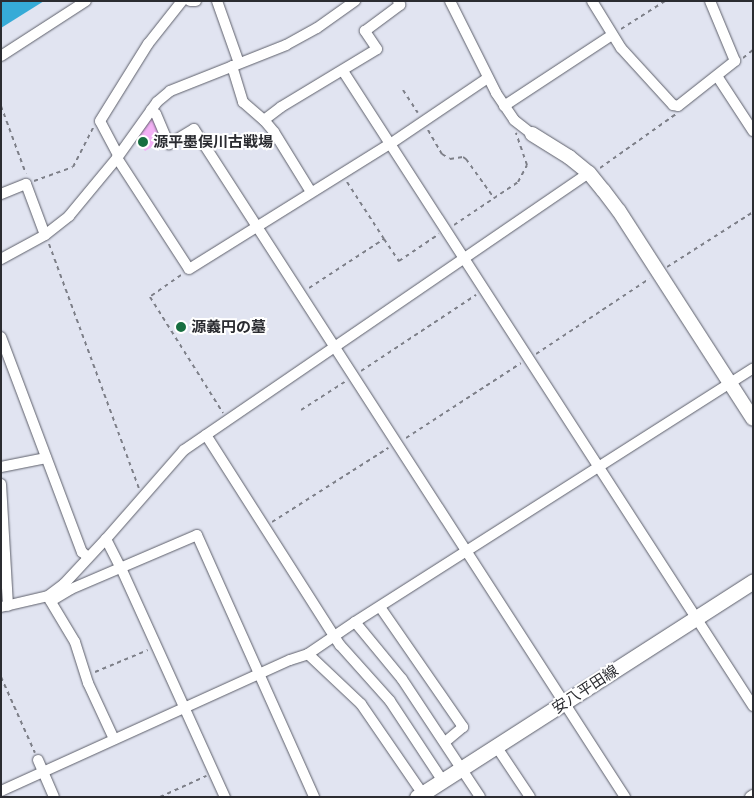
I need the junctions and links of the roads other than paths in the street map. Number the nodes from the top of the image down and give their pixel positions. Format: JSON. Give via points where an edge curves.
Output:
{"nodes":[{"id":1,"x":86,"y":1,"type":"edge"},
{"id":2,"x":182,"y":1,"type":"edge"},
{"id":3,"x":190,"y":1,"type":"edge"},
{"id":4,"x":196,"y":1,"type":"edge"},
{"id":5,"x":217,"y":1,"type":"edge"},
{"id":6,"x":355,"y":1,"type":"edge"},
{"id":7,"x":398,"y":1,"type":"edge"},
{"id":8,"x":450,"y":1,"type":"edge"},
{"id":9,"x":592,"y":1,"type":"edge"},
{"id":10,"x":710,"y":1,"type":"edge"},
{"id":11,"x":612,"y":35,"type":"junction"},
{"id":12,"x":1,"y":56,"type":"edge"},
{"id":13,"x":236,"y":64,"type":"junction"},
{"id":14,"x":343,"y":71,"type":"junction"},
{"id":15,"x":717,"y":76,"type":"junction"},
{"id":16,"x":488,"y":78,"type":"junction"},
{"id":17,"x":504,"y":106,"type":"junction"},
{"id":18,"x":151,"y":110,"type":"junction"},
{"id":19,"x":264,"y":120,"type":"junction"},
{"id":20,"x":753,"y":131,"type":"edge"},
{"id":21,"x":532,"y":134,"type":"joint"},
{"id":22,"x":390,"y":144,"type":"junction"},
{"id":23,"x":117,"y":157,"type":"junction"},
{"id":24,"x":589,"y":174,"type":"junction"},
{"id":25,"x":311,"y":192,"type":"junction"},
{"id":26,"x":1,"y":194,"type":"edge"},
{"id":27,"x":257,"y":225,"type":"junction"},
{"id":28,"x":46,"y":235,"type":"junction"},
{"id":29,"x":1,"y":259,"type":"edge"},
{"id":30,"x":464,"y":259,"type":"junction"},
{"id":31,"x":1,"y":337,"type":"edge"},
{"id":32,"x":335,"y":347,"type":"junction"},
{"id":33,"x":753,"y":368,"type":"edge"},
{"id":34,"x":730,"y":383,"type":"junction"},
{"id":35,"x":753,"y":419,"type":"edge"},
{"id":36,"x":206,"y":435,"type":"junction"},
{"id":37,"x":46,"y":458,"type":"junction"},
{"id":38,"x":1,"y":467,"type":"edge"},
{"id":39,"x":598,"y":467,"type":"junction"},
{"id":40,"x":1,"y":484,"type":"edge"},
{"id":41,"x":106,"y":539,"type":"junction"},
{"id":42,"x":466,"y":551,"type":"junction"},
{"id":43,"x":88,"y":558,"type":"junction"},
{"id":44,"x":122,"y":568,"type":"junction"},
{"id":45,"x":753,"y":581,"type":"edge"},
{"id":46,"x":49,"y":599,"type":"junction"},
{"id":47,"x":4,"y":606,"type":"edge"},
{"id":48,"x":380,"y":607,"type":"junction"},
{"id":49,"x":696,"y":618,"type":"junction"},
{"id":50,"x":355,"y":622,"type":"junction"},
{"id":51,"x":334,"y":636,"type":"junction"},
{"id":52,"x":308,"y":654,"type":"junction"},
{"id":53,"x":260,"y":674,"type":"junction"},
{"id":54,"x":563,"y":702,"type":"junction"},
{"id":55,"x":753,"y":706,"type":"edge"},
{"id":56,"x":185,"y":708,"type":"junction"},
{"id":57,"x":114,"y":739,"type":"junction"},
{"id":58,"x":445,"y":742,"type":"junction"},
{"id":59,"x":496,"y":746,"type":"junction"},
{"id":60,"x":38,"y":760,"type":"road end"},
{"id":61,"x":461,"y":768,"type":"junction"},
{"id":62,"x":43,"y":772,"type":"junction"},
{"id":63,"x":442,"y":780,"type":"junction"},
{"id":64,"x":1,"y":791,"type":"edge"},
{"id":65,"x":422,"y":796,"type":"edge"},
{"id":66,"x":54,"y":797,"type":"edge"},
{"id":67,"x":225,"y":797,"type":"edge"},
{"id":68,"x":314,"y":797,"type":"edge"},
{"id":69,"x":480,"y":797,"type":"edge"},
{"id":70,"x":530,"y":797,"type":"edge"},
{"id":71,"x":625,"y":797,"type":"edge"}],
"edges":[{"from":1,"to":12,"type":"street"},
{"from":2,"to":23,"type":"street","via":[[148,44],[100,121]]},
{"from":3,"to":4,"type":"street"},
{"from":5,"to":13,"type":"street"},
{"from":6,"to":13,"type":"street","via":[[286,45]]},
{"from":7,"to":14,"type":"street","via":[[400,5],[365,31],[377,49]]},
{"from":8,"to":16,"type":"street"},
{"from":9,"to":11,"type":"street"},
{"from":10,"to":15,"type":"street","via":[[735,61]]},
{"from":11,"to":15,"type":"street","via":[[673,105],[678,106]]},
{"from":11,"to":17,"type":"street"},
{"from":13,"to":18,"type":"street","via":[[170,91]]},
{"from":13,"to":19,"type":"street","via":[[243,102]]},
{"from":14,"to":19,"type":"street"},
{"from":14,"to":22,"type":"street"},
{"from":15,"to":20,"type":"street"},
{"from":16,"to":17,"type":"street"},
{"from":16,"to":22,"type":"street"},
{"from":17,"to":21,"type":"street","via":[[514,120]]},
{"from":18,"to":23,"type":"street"},
{"from":18,"to":27,"type":"street","via":[[156,114],[169,144],[194,129]]},
{"from":19,"to":25,"type":"street"},
{"from":21,"to":24,"type":"street","via":[[570,157]]},
{"from":22,"to":25,"type":"street"},
{"from":22,"to":30,"type":"street"},
{"from":23,"to":27,"type":"street","via":[[189,270]]},
{"from":23,"to":28,"type":"street","via":[[79,205]]},
{"from":24,"to":30,"type":"street"},
{"from":24,"to":34,"type":"street","via":[[619,211]]},
{"from":25,"to":27,"type":"street"},
{"from":26,"to":28,"type":"street","via":[[28,184]]},
{"from":27,"to":32,"type":"street"},
{"from":28,"to":29,"type":"street"},
{"from":30,"to":32,"type":"street"},
{"from":30,"to":39,"type":"street"},
{"from":31,"to":37,"type":"street"},
{"from":32,"to":36,"type":"street"},
{"from":32,"to":42,"type":"street"},
{"from":33,"to":34,"type":"street"},
{"from":34,"to":35,"type":"street"},
{"from":34,"to":39,"type":"street"},
{"from":36,"to":41,"type":"street","via":[[177,456]]},
{"from":36,"to":51,"type":"street"},
{"from":37,"to":38,"type":"street"},
{"from":37,"to":43,"type":"street","via":[[82,552]]},
{"from":39,"to":42,"type":"street"},
{"from":39,"to":49,"type":"street"},
{"from":40,"to":47,"type":"street"},
{"from":41,"to":43,"type":"street"},
{"from":41,"to":44,"type":"street"},
{"from":42,"to":48,"type":"street"},
{"from":42,"to":54,"type":"street"},
{"from":43,"to":46,"type":"street"},
{"from":44,"to":46,"type":"street"},
{"from":44,"to":53,"type":"street","via":[[197,535]]},
{"from":44,"to":56,"type":"street"},
{"from":45,"to":49,"type":"main road","name":"安八平田線"},
{"from":46,"to":47,"type":"street"},
{"from":46,"to":57,"type":"street","via":[[74,642],[85,676]]},
{"from":48,"to":50,"type":"street"},
{"from":48,"to":58,"type":"street","via":[[463,727]]},
{"from":49,"to":54,"type":"main road","name":"安八平田線"},
{"from":49,"to":55,"type":"street"},
{"from":50,"to":51,"type":"street"},
{"from":50,"to":58,"type":"street","via":[[402,679]]},
{"from":51,"to":52,"type":"street"},
{"from":51,"to":63,"type":"street","via":[[390,701]]},
{"from":52,"to":53,"type":"street"},
{"from":52,"to":65,"type":"street","via":[[361,704]]},
{"from":53,"to":56,"type":"street"},
{"from":53,"to":68,"type":"street"},
{"from":54,"to":59,"type":"main road","name":"安八平田線"},
{"from":54,"to":71,"type":"street"},
{"from":56,"to":57,"type":"street"},
{"from":56,"to":67,"type":"street"},
{"from":57,"to":62,"type":"street"},
{"from":58,"to":61,"type":"street"},
{"from":59,"to":61,"type":"main road","name":"安八平田線"},
{"from":59,"to":70,"type":"street"},
{"from":60,"to":62,"type":"street"},
{"from":61,"to":63,"type":"main road","name":"安八平田線"},
{"from":61,"to":69,"type":"street"},
{"from":62,"to":64,"type":"street"},
{"from":62,"to":66,"type":"street"},
{"from":63,"to":65,"type":"main road","name":"安八平田線"}]}
